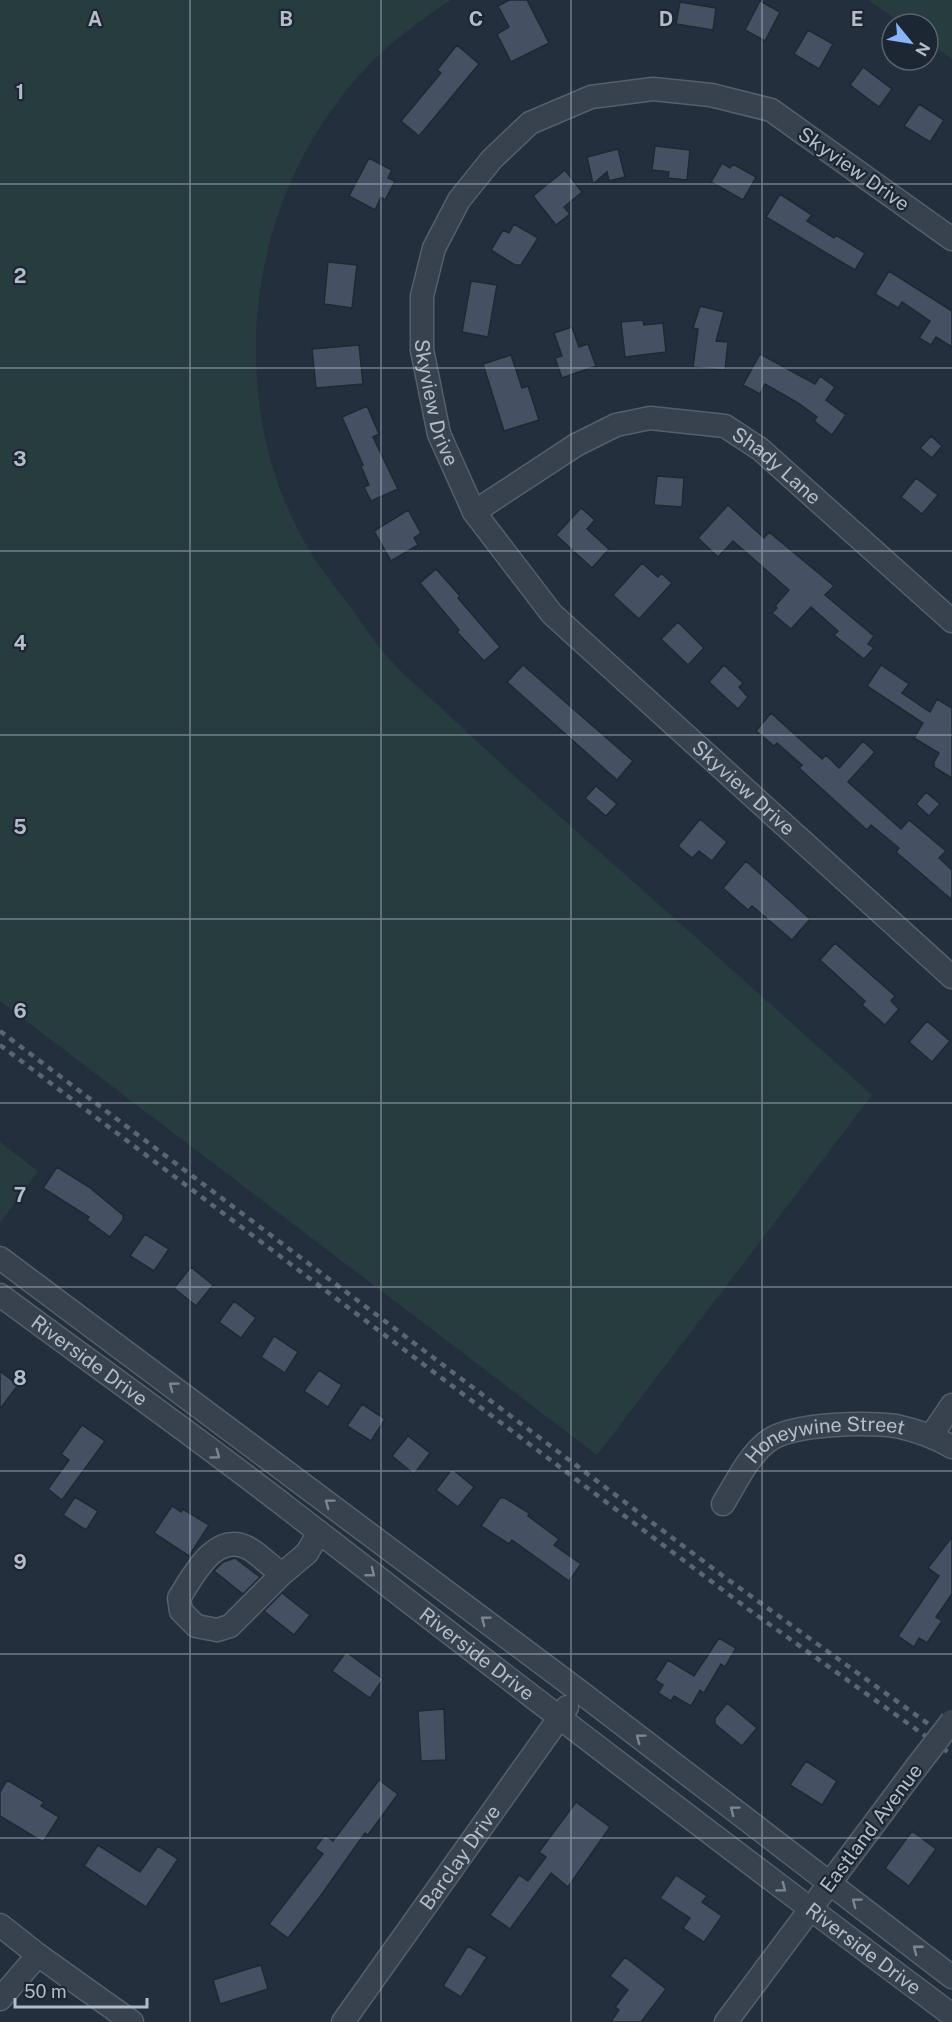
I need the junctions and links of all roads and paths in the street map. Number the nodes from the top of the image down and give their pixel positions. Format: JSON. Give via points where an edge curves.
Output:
{"nodes":[{"id":1,"x":952,"y":239,"type":"edge"},
{"id":2,"x":474,"y":512,"type":"junction"},
{"id":3,"x":952,"y":621,"type":"edge"},
{"id":4,"x":952,"y":977,"type":"edge"},
{"id":5,"x":0,"y":1258,"type":"edge"},
{"id":6,"x":0,"y":1295,"type":"edge"},
{"id":7,"x":952,"y":1406,"type":"edge"},
{"id":8,"x":931,"y":1436,"type":"junction"},
{"id":9,"x":952,"y":1447,"type":"edge"},
{"id":10,"x":723,"y":1504,"type":"dead end"},
{"id":11,"x":319,"y":1532,"type":"junction"},
{"id":12,"x":282,"y":1574,"type":"dead end"},
{"id":13,"x":579,"y":1691,"type":"junction"},
{"id":14,"x":559,"y":1718,"type":"junction"},
{"id":15,"x":952,"y":1721,"type":"edge"},
{"id":16,"x":831,"y":1882,"type":"junction"},
{"id":17,"x":810,"y":1909,"type":"junction"},
{"id":18,"x":0,"y":1925,"type":"edge"},
{"id":19,"x":38,"y":1955,"type":"junction"},
{"id":20,"x":952,"y":1977,"type":"edge"},
{"id":21,"x":0,"y":1999,"type":"edge"},
{"id":22,"x":952,"y":2015,"type":"edge"},
{"id":23,"x":132,"y":2022,"type":"edge"},
{"id":24,"x":343,"y":2022,"type":"edge"},
{"id":25,"x":726,"y":2022,"type":"edge"}],
"edges":[{"from":1,"to":2,"type":"street","name":"Skyview Drive","via":[[771,111],[711,95],[653,89],[591,97],[530,123],[492,159],[459,200],[434,248],[422,296],[422,350],[439,434]]},
{"from":2,"to":3,"type":"street","name":"Shady Lane","via":[[576,445],[615,425],[650,418],[725,426],[760,449]]},
{"from":2,"to":4,"type":"street","name":"Skyview Drive","via":[[552,614]]},
{"from":13,"to":5,"type":"street","name":"Riverside Drive","one_way":true},
{"from":6,"to":11,"type":"street","name":"Riverside Drive","one_way":true},
{"from":7,"to":8,"type":"street"},
{"from":8,"to":9,"type":"street","name":"Honeywine Street"},
{"from":8,"to":10,"type":"street","name":"Honeywine Street","via":[[896,1426],[796,1429],[769,1440],[748,1463]]},
{"from":11,"to":12,"type":"street","via":[[306,1553]]},
{"from":11,"to":14,"type":"street","name":"Riverside Drive","one_way":true},
{"from":13,"to":14,"type":"street","name":"Barclay Drive"},
{"from":16,"to":13,"type":"street","name":"Riverside Drive","one_way":true},
{"from":14,"to":17,"type":"street","name":"Riverside Drive","one_way":true},
{"from":14,"to":24,"type":"street","name":"Barclay Drive"},
{"from":15,"to":16,"type":"street","name":"Eastland Avenue","bridge":true},
{"from":16,"to":17,"type":"street","name":"Eastland Avenue"},
{"from":20,"to":16,"type":"street","name":"Riverside Drive","one_way":true},
{"from":17,"to":22,"type":"street","name":"Riverside Drive"},
{"from":17,"to":25,"type":"street","name":"Eastland Avenue"},
{"from":18,"to":19,"type":"street"},
{"from":19,"to":21,"type":"street"},
{"from":19,"to":23,"type":"street"}]}
